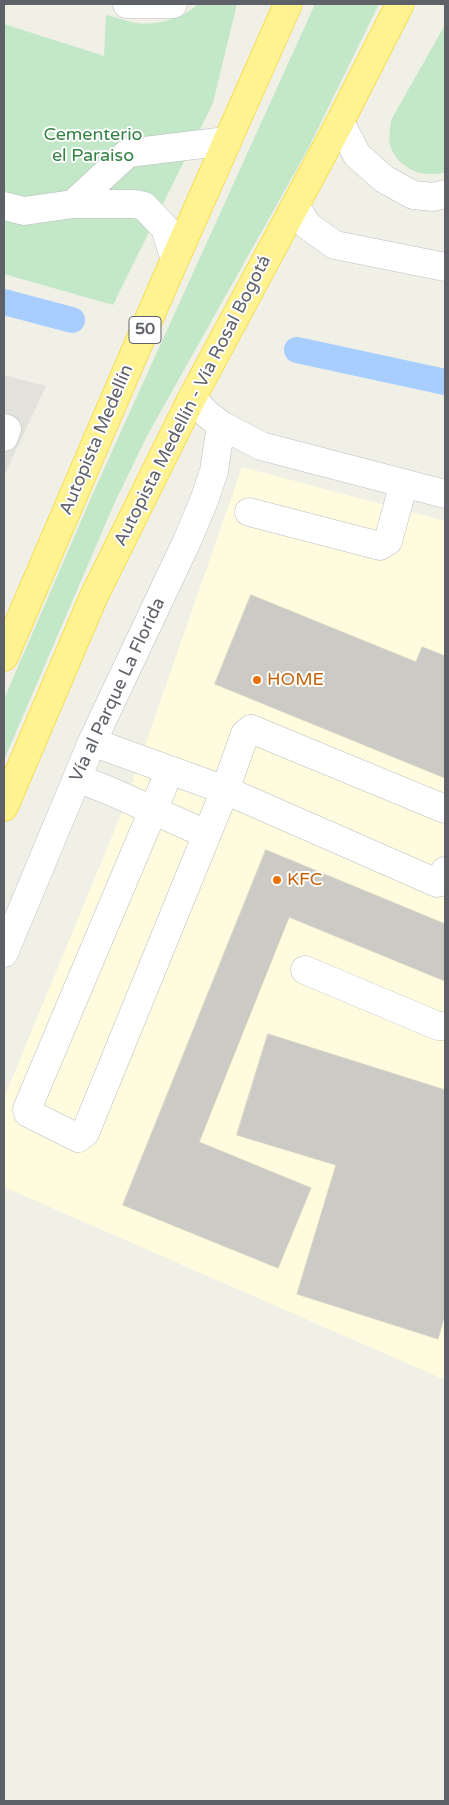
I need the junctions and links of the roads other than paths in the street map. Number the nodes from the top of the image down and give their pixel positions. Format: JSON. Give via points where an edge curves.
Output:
{"nodes":[{"id":1,"x":127,"y":4,"type":"edge"},
{"id":2,"x":173,"y":4,"type":"edge"},
{"id":3,"x":288,"y":4,"type":"edge"},
{"id":4,"x":401,"y":6,"type":"edge"},
{"id":5,"x":340,"y":122,"type":"junction"},
{"id":6,"x":227,"y":141,"type":"junction"},
{"id":7,"x":445,"y":194,"type":"edge"},
{"id":8,"x":73,"y":204,"type":"junction"},
{"id":9,"x":4,"y":206,"type":"edge"},
{"id":10,"x":295,"y":206,"type":"junction"},
{"id":11,"x":175,"y":260,"type":"junction"},
{"id":12,"x":445,"y":267,"type":"edge"},
{"id":13,"x":192,"y":398,"type":"junction"},
{"id":14,"x":221,"y":425,"type":"junction"},
{"id":15,"x":4,"y":428,"type":"edge"},
{"id":16,"x":4,"y":437,"type":"edge"},
{"id":17,"x":404,"y":483,"type":"junction"},
{"id":18,"x":445,"y":494,"type":"edge"},
{"id":19,"x":249,"y":512,"type":"dead end"},
{"id":20,"x":4,"y":656,"type":"edge"},
{"id":21,"x":92,"y":742,"type":"junction"},
{"id":22,"x":170,"y":770,"type":"junction"},
{"id":23,"x":77,"y":778,"type":"junction"},
{"id":24,"x":224,"y":790,"type":"junction"},
{"id":25,"x":4,"y":807,"type":"edge"},
{"id":26,"x":445,"y":810,"type":"edge"},
{"id":27,"x":154,"y":811,"type":"junction"},
{"id":28,"x":206,"y":834,"type":"junction"},
{"id":29,"x":445,"y":872,"type":"edge"},
{"id":30,"x":4,"y":953,"type":"edge"},
{"id":31,"x":304,"y":970,"type":"dead end"},
{"id":32,"x":445,"y":1026,"type":"edge"}],
"edges":[{"from":1,"to":2,"type":"street"},
{"from":3,"to":6,"type":"highway","name":"Autopista Medellín","number":"50"},
{"from":4,"to":5,"type":"highway","name":"Autopista Medellín - Vía Rosal Bogotá"},
{"from":5,"to":7,"type":"street","via":[[357,155],[384,179],[413,195]]},
{"from":5,"to":10,"type":"highway","name":"Autopista Medellín - Vía Rosal Bogotá"},
{"from":6,"to":8,"type":"street","via":[[128,153]]},
{"from":6,"to":11,"type":"highway","name":"Autopista Medellín","number":"50"},
{"from":8,"to":9,"type":"street","via":[[24,211]]},
{"from":8,"to":11,"type":"street","via":[[144,206],[165,228]]},
{"from":10,"to":12,"type":"street","via":[[308,226],[335,245]]},
{"from":10,"to":13,"type":"highway","name":"Autopista Medellín - Vía Rosal Bogotá"},
{"from":11,"to":20,"type":"highway","name":"Autopista Medellín","number":"50"},
{"from":13,"to":14,"type":"street"},
{"from":13,"to":25,"type":"highway","name":"Autopista Medellín - Vía Rosal Bogotá","via":[[94,596]]},
{"from":14,"to":17,"type":"street","via":[[261,446]]},
{"from":14,"to":21,"type":"street","name":"Vía al Parque La Florida","via":[[205,498]]},
{"from":15,"to":16,"type":"street","via":[[8,429]]},
{"from":17,"to":18,"type":"street"},
{"from":17,"to":19,"type":"street","via":[[388,541],[380,546]]},
{"from":21,"to":22,"type":"street"},
{"from":21,"to":23,"type":"street","name":"Vía al Parque La Florida"},
{"from":22,"to":24,"type":"street"},
{"from":22,"to":27,"type":"street"},
{"from":23,"to":27,"type":"street"},
{"from":23,"to":30,"type":"street","name":"Vía al Parque La Florida"},
{"from":24,"to":26,"type":"street","via":[[245,734],[251,729]]},
{"from":24,"to":28,"type":"street"},
{"from":24,"to":29,"type":"street","via":[[437,883],[441,882]]},
{"from":27,"to":28,"type":"street"},
{"from":27,"to":28,"type":"street","via":[[27,1109],[28,1113],[78,1138],[85,1133]]},
{"from":31,"to":32,"type":"street","via":[[438,1026]]}]}
